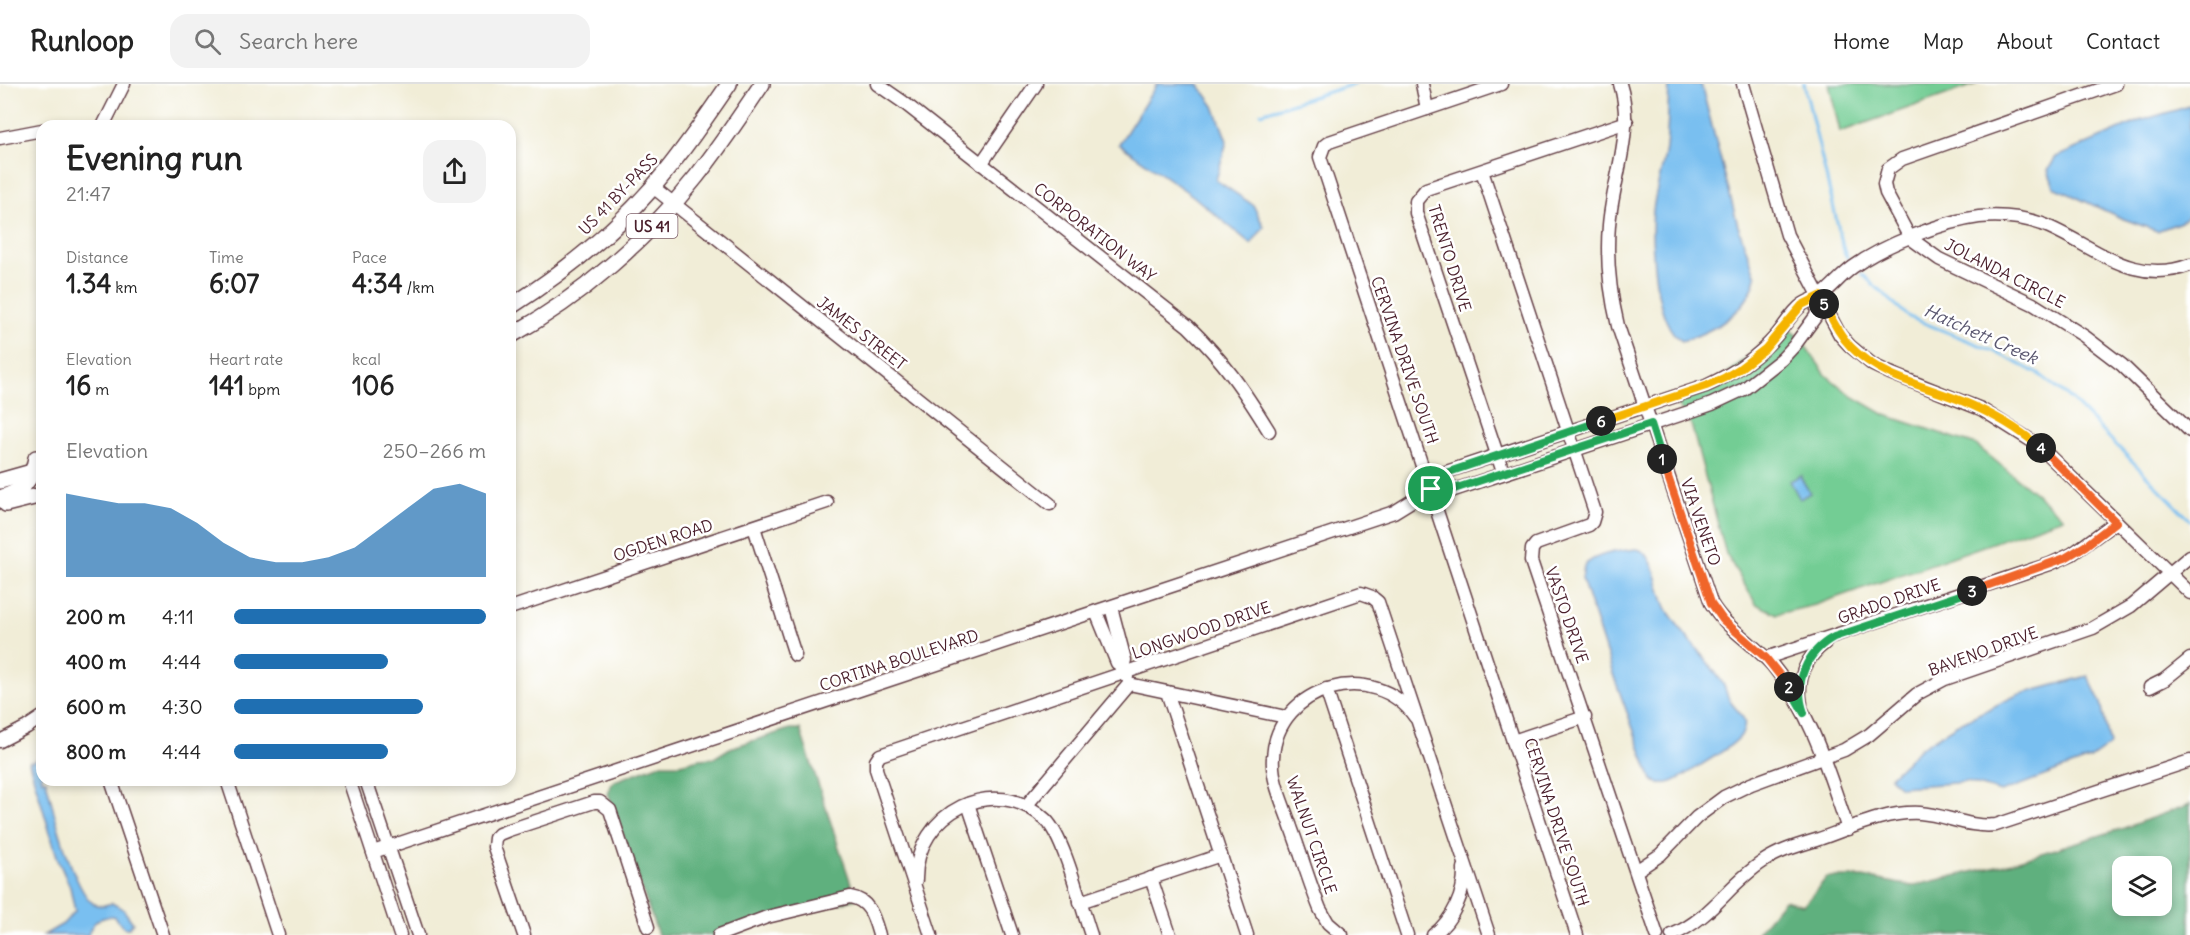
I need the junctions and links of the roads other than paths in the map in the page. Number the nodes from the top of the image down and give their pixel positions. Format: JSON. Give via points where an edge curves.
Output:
{"nodes":[{"id":1,"x":729,"y":84,"type":"edge"},
{"id":2,"x":762,"y":84,"type":"edge"},
{"id":3,"x":877,"y":84,"type":"edge"},
{"id":4,"x":1036,"y":84,"type":"edge"},
{"id":5,"x":1422,"y":84,"type":"edge"},
{"id":6,"x":1501,"y":84,"type":"edge"},
{"id":7,"x":1620,"y":84,"type":"edge"},
{"id":8,"x":1743,"y":84,"type":"edge"},
{"id":9,"x":2116,"y":84,"type":"edge"},
{"id":10,"x":123,"y":85,"type":"edge"},
{"id":11,"x":1427,"y":109,"type":"junction"},
{"id":12,"x":106,"y":120,"type":"edge"},
{"id":13,"x":1626,"y":122,"type":"junction"},
{"id":14,"x":36,"y":131,"type":"edge"},
{"id":15,"x":0,"y":138,"type":"edge"},
{"id":16,"x":981,"y":164,"type":"junction"},
{"id":17,"x":1482,"y":171,"type":"junction"},
{"id":18,"x":653,"y":187,"type":"junction"},
{"id":19,"x":673,"y":204,"type":"junction"},
{"id":20,"x":1910,"y":238,"type":"junction"},
{"id":21,"x":2190,"y":265,"type":"edge"},
{"id":22,"x":1820,"y":296,"type":"junction"},
{"id":23,"x":516,"y":302,"type":"edge"},
{"id":24,"x":516,"y":332,"type":"edge"},
{"id":25,"x":1645,"y":407,"type":"junction"},
{"id":26,"x":1651,"y":424,"type":"junction"},
{"id":27,"x":1269,"y":431,"type":"dead end"},
{"id":28,"x":1569,"y":431,"type":"junction"},
{"id":29,"x":2190,"y":431,"type":"edge"},
{"id":30,"x":1575,"y":449,"type":"junction"},
{"id":31,"x":1497,"y":455,"type":"junction"},
{"id":32,"x":36,"y":466,"type":"edge"},
{"id":33,"x":36,"y":468,"type":"edge"},
{"id":34,"x":1503,"y":472,"type":"junction"},
{"id":35,"x":0,"y":480,"type":"edge"},
{"id":36,"x":1431,"y":489,"type":"junction"},
{"id":37,"x":36,"y":497,"type":"edge"},
{"id":38,"x":0,"y":498,"type":"edge"},
{"id":39,"x":827,"y":502,"type":"dead end"},
{"id":40,"x":36,"y":503,"type":"edge"},
{"id":41,"x":1050,"y":504,"type":"dead end"},
{"id":42,"x":0,"y":506,"type":"edge"},
{"id":43,"x":2116,"y":522,"type":"junction"},
{"id":44,"x":754,"y":527,"type":"junction"},
{"id":45,"x":2190,"y":556,"type":"edge"},
{"id":46,"x":2170,"y":574,"type":"junction"},
{"id":47,"x":2190,"y":593,"type":"edge"},
{"id":48,"x":516,"y":606,"type":"edge"},
{"id":49,"x":1111,"y":607,"type":"junction"},
{"id":50,"x":1096,"y":612,"type":"junction"},
{"id":51,"x":1834,"y":637,"type":"junction"},
{"id":52,"x":795,"y":655,"type":"dead end"},
{"id":53,"x":1766,"y":658,"type":"junction"},
{"id":54,"x":2190,"y":659,"type":"edge"},
{"id":55,"x":1126,"y":674,"type":"junction"},
{"id":56,"x":2150,"y":687,"type":"dead end"},
{"id":57,"x":1326,"y":689,"type":"junction"},
{"id":58,"x":1167,"y":692,"type":"junction"},
{"id":59,"x":1804,"y":713,"type":"junction"},
{"id":60,"x":1286,"y":717,"type":"junction"},
{"id":61,"x":1585,"y":717,"type":"junction"},
{"id":62,"x":36,"y":721,"type":"edge"},
{"id":63,"x":1419,"y":723,"type":"junction"},
{"id":64,"x":0,"y":741,"type":"edge"},
{"id":65,"x":1513,"y":741,"type":"junction"},
{"id":66,"x":1824,"y":758,"type":"junction"},
{"id":67,"x":2190,"y":761,"type":"edge"},
{"id":68,"x":113,"y":786,"type":"edge"},
{"id":69,"x":229,"y":786,"type":"edge"},
{"id":70,"x":351,"y":786,"type":"edge"},
{"id":71,"x":368,"y":786,"type":"edge"},
{"id":72,"x":968,"y":804,"type":"junction"},
{"id":73,"x":1026,"y":806,"type":"junction"},
{"id":74,"x":1848,"y":829,"type":"junction"},
{"id":75,"x":388,"y":847,"type":"junction"},
{"id":76,"x":373,"y":852,"type":"junction"},
{"id":77,"x":1221,"y":855,"type":"junction"},
{"id":78,"x":1464,"y":861,"type":"junction"},
{"id":79,"x":1636,"y":871,"type":"junction"},
{"id":80,"x":1151,"y":878,"type":"junction"},
{"id":81,"x":918,"y":895,"type":"junction"},
{"id":82,"x":1080,"y":902,"type":"junction"},
{"id":83,"x":648,"y":927,"type":"dead end"},
{"id":84,"x":163,"y":935,"type":"edge"},
{"id":85,"x":279,"y":935,"type":"edge"},
{"id":86,"x":400,"y":935,"type":"edge"},
{"id":87,"x":418,"y":935,"type":"edge"},
{"id":88,"x":524,"y":935,"type":"edge"},
{"id":89,"x":719,"y":935,"type":"edge"},
{"id":90,"x":879,"y":935,"type":"edge"},
{"id":91,"x":931,"y":935,"type":"edge"},
{"id":92,"x":1012,"y":935,"type":"edge"},
{"id":93,"x":1091,"y":935,"type":"edge"},
{"id":94,"x":1170,"y":935,"type":"edge"},
{"id":95,"x":1247,"y":935,"type":"edge"},
{"id":96,"x":1342,"y":935,"type":"edge"},
{"id":97,"x":1407,"y":935,"type":"edge"},
{"id":98,"x":1433,"y":935,"type":"edge"},
{"id":99,"x":1489,"y":935,"type":"edge"},
{"id":100,"x":1578,"y":935,"type":"edge"},
{"id":101,"x":1657,"y":935,"type":"edge"},
{"id":102,"x":1672,"y":935,"type":"edge"}],
"edges":[{"from":1,"to":18,"type":"main road","name":"US 41 BY-PASS","number":"US 41"},
{"from":2,"to":19,"type":"main road","number":"US 41"},
{"from":3,"to":16,"type":"street","name":"CORPORATION WAY"},
{"from":4,"to":16,"type":"street"},
{"from":5,"to":11,"type":"street"},
{"from":6,"to":11,"type":"street","name":"CERVINA DRIVE SOUTH"},
{"from":7,"to":13,"type":"street","name":"VIA VENETO"},
{"from":8,"to":22,"type":"street","via":[[1784,226]]},
{"from":9,"to":20,"type":"street","name":"JOLANDA CIRCLE","via":[[1893,163],[1885,175],[1886,193]]},
{"from":10,"to":12,"type":"street"},
{"from":11,"to":36,"type":"street","name":"CERVINA DRIVE SOUTH","via":[[1329,142],[1320,157]]},
{"from":13,"to":17,"type":"street","name":"TRENTO DRIVE"},
{"from":13,"to":25,"type":"street","name":"VIA VENETO","via":[[1609,226],[1608,265],[1618,326]]},
{"from":14,"to":15,"type":"street"},
{"from":16,"to":27,"type":"street","name":"CORPORATION WAY","via":[[1188,326],[1230,370]]},
{"from":17,"to":28,"type":"street","name":"VASTO DRIVE"},
{"from":17,"to":31,"type":"street","name":"TRENTO DRIVE","via":[[1426,189],[1415,209]]},
{"from":18,"to":19,"type":"street","name":"JAMES STREET"},
{"from":18,"to":23,"type":"main road","name":"US 41 BY-PASS","number":"US 41","via":[[580,257]]},
{"from":19,"to":24,"type":"main road","number":"US 41","via":[[585,287]]},
{"from":19,"to":41,"type":"street","name":"JAMES STREET"},
{"from":20,"to":21,"type":"street","name":"CORTINA BOULEVARD","via":[[1969,219],[2015,218],[2042,224],[2136,270],[2167,271]]},
{"from":20,"to":22,"type":"street","name":"CORTINA BOULEVARD","via":[[1869,256]]},
{"from":20,"to":29,"type":"street","name":"JOLANDA CIRCLE","via":[[1940,259],[2034,304],[2085,336],[2122,365]]},
{"from":22,"to":25,"type":"street","name":"CORTINA BOULEVARD","via":[[1802,305],[1765,349],[1739,369],[1706,386]]},
{"from":22,"to":26,"type":"street","name":"CORTINA BOULEVARD","via":[[1816,316],[1794,346],[1762,376],[1719,401]]},
{"from":22,"to":43,"type":"street","via":[[1840,335],[1861,356],[1890,373],[1981,409],[2023,434]]},
{"from":25,"to":26,"type":"street","name":"VIA VENETO"},
{"from":25,"to":28,"type":"street","name":"CORTINA BOULEVARD"},
{"from":26,"to":30,"type":"street","name":"CORTINA BOULEVARD"},
{"from":26,"to":53,"type":"street","name":"VIA VENETO","via":[[1711,603],[1723,620]]},
{"from":28,"to":30,"type":"street","name":"VASTO DRIVE"},
{"from":28,"to":31,"type":"street","name":"CORTINA BOULEVARD"},
{"from":30,"to":34,"type":"street","name":"CORTINA BOULEVARD"},
{"from":30,"to":61,"type":"street","name":"VASTO DRIVE","via":[[1595,517],[1586,526],[1541,541],[1531,555]]},
{"from":31,"to":34,"type":"street","name":"TRENTO DRIVE"},
{"from":31,"to":36,"type":"street","name":"CORTINA BOULEVARD","via":[[1437,476]]},
{"from":32,"to":35,"type":"main road"},
{"from":33,"to":38,"type":"main road","via":[[22,489]]},
{"from":34,"to":36,"type":"street","name":"CORTINA BOULEVARD","via":[[1445,492]]},
{"from":36,"to":49,"type":"street","name":"CORTINA BOULEVARD","via":[[1394,512]]},
{"from":36,"to":65,"type":"street","name":"CERVINA DRIVE SOUTH"},
{"from":37,"to":42,"type":"main road"},
{"from":39,"to":44,"type":"street","name":"OGDEN ROAD"},
{"from":40,"to":42,"type":"main road"},
{"from":43,"to":46,"type":"street"},
{"from":43,"to":51,"type":"street","name":"GRADO DRIVE","via":[[2057,561]]},
{"from":44,"to":48,"type":"street","name":"OGDEN ROAD"},
{"from":44,"to":52,"type":"street"},
{"from":45,"to":46,"type":"street","name":"BAVENO DRIVE"},
{"from":46,"to":47,"type":"street"},
{"from":46,"to":66,"type":"street","name":"BAVENO DRIVE","via":[[2131,606],[2093,628],[1931,686],[1869,735]]},
{"from":49,"to":50,"type":"street","name":"CORTINA BOULEVARD"},
{"from":49,"to":55,"type":"street"},
{"from":50,"to":55,"type":"street","via":[[1117,663]]},
{"from":50,"to":75,"type":"street","name":"CORTINA BOULEVARD"},
{"from":51,"to":53,"type":"street","name":"GRADO DRIVE"},
{"from":51,"to":59,"type":"street","name":"GRADO DRIVE","via":[[1816,650],[1803,672],[1799,689]]},
{"from":53,"to":59,"type":"street","name":"VIA VENETO"},
{"from":54,"to":56,"type":"street"},
{"from":55,"to":58,"type":"street"},
{"from":55,"to":63,"type":"street","name":"LONGWOOD DRIVE","via":[[1366,594],[1378,602]]},
{"from":55,"to":73,"type":"street"},
{"from":55,"to":81,"type":"street","name":"LONGWOOD DRIVE","via":[[878,758],[876,769]]},
{"from":57,"to":60,"type":"street","name":"WALNUT CIRCLE","via":[[1308,697]]},
{"from":57,"to":63,"type":"street","name":"WALNUT CIRCLE","via":[[1355,685],[1379,690],[1405,706]]},
{"from":57,"to":97,"type":"street"},
{"from":58,"to":60,"type":"street"},
{"from":58,"to":77,"type":"street"},
{"from":59,"to":66,"type":"street","name":"VIA VENETO"},
{"from":60,"to":96,"type":"street","name":"WALNUT CIRCLE","via":[[1274,747],[1275,781],[1320,909]]},
{"from":61,"to":65,"type":"street"},
{"from":61,"to":79,"type":"street","name":"VASTO DRIVE"},
{"from":62,"to":64,"type":"street"},
{"from":63,"to":78,"type":"street","name":"LONGWOOD DRIVE"},
{"from":65,"to":100,"type":"street","name":"CERVINA DRIVE SOUTH"},
{"from":66,"to":74,"type":"street","name":"VIA VENETO"},
{"from":66,"to":79,"type":"street","name":"BAVENO DRIVE","via":[[1724,797],[1697,817],[1660,855]]},
{"from":67,"to":74,"type":"street","via":[[1996,825],[1909,813]]},
{"from":68,"to":84,"type":"street"},
{"from":69,"to":85,"type":"street"},
{"from":70,"to":76,"type":"street"},
{"from":71,"to":75,"type":"street"},
{"from":72,"to":73,"type":"street","via":[[994,799]]},
{"from":72,"to":81,"type":"street","via":[[946,815],[928,835],[916,868]]},
{"from":72,"to":92,"type":"street"},
{"from":73,"to":82,"type":"street","via":[[1046,821],[1057,836]]},
{"from":74,"to":102,"type":"street","via":[[1772,856],[1747,874],[1702,918]]},
{"from":75,"to":76,"type":"street","name":"CORTINA BOULEVARD"},
{"from":75,"to":87,"type":"street"},
{"from":76,"to":86,"type":"street"},
{"from":77,"to":80,"type":"street"},
{"from":77,"to":95,"type":"street"},
{"from":78,"to":98,"type":"street","via":[[1459,901]]},
{"from":78,"to":99,"type":"street","name":"LONGWOOD DRIVE"},
{"from":79,"to":101,"type":"street","name":"VASTO DRIVE"},
{"from":80,"to":82,"type":"street"},
{"from":80,"to":94,"type":"street"},
{"from":81,"to":91,"type":"street","name":"LONGWOOD DRIVE"},
{"from":82,"to":93,"type":"street"},
{"from":83,"to":88,"type":"street","via":[[610,810],[594,802],[495,838],[494,847]]},
{"from":89,"to":90,"type":"street","via":[[767,917],[846,897],[867,905]]}]}
